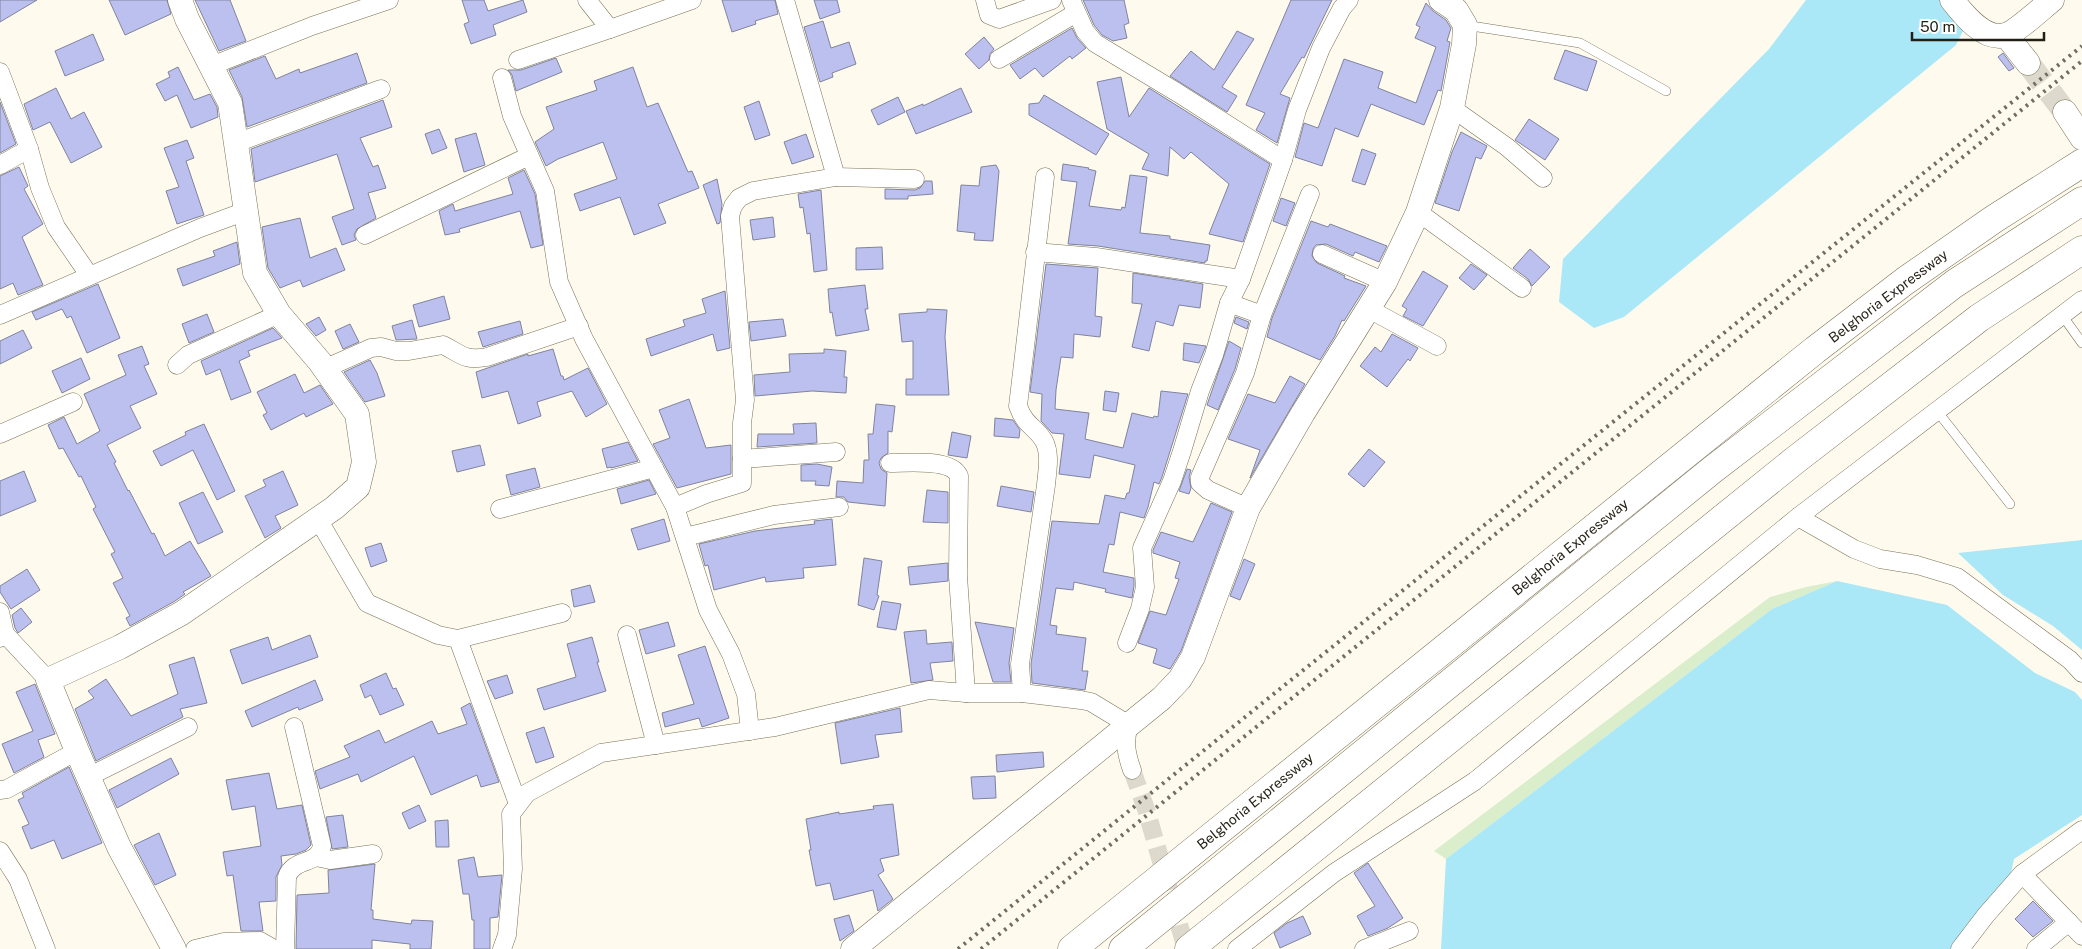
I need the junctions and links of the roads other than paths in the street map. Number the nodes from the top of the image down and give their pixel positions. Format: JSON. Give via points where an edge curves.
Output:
{"nodes":[{"id":1,"x":180,"y":0,"type":"edge"},
{"id":2,"x":389,"y":0,"type":"edge"},
{"id":3,"x":587,"y":0,"type":"edge"},
{"id":4,"x":692,"y":0,"type":"edge"},
{"id":5,"x":785,"y":0,"type":"edge"},
{"id":6,"x":985,"y":0,"type":"edge"},
{"id":7,"x":1052,"y":0,"type":"edge"},
{"id":8,"x":1349,"y":0,"type":"edge"},
{"id":9,"x":1441,"y":0,"type":"edge"},
{"id":10,"x":1952,"y":0,"type":"edge"},
{"id":11,"x":2052,"y":0,"type":"edge"},
{"id":12,"x":1074,"y":6,"type":"edge"},
{"id":13,"x":1465,"y":25,"type":"junction"},
{"id":14,"x":610,"y":29,"type":"junction"},
{"id":15,"x":2006,"y":35,"type":"junction"},
{"id":16,"x":999,"y":59,"type":"dead end"},
{"id":17,"x":518,"y":60,"type":"dead end"},
{"id":18,"x":2028,"y":63,"type":"tunnel mouth"},
{"id":19,"x":211,"y":66,"type":"junction"},
{"id":20,"x":0,"y":72,"type":"edge"},
{"id":21,"x":502,"y":78,"type":"dead end"},
{"id":22,"x":381,"y":89,"type":"dead end"},
{"id":23,"x":1666,"y":91,"type":"dead end"},
{"id":24,"x":1452,"y":108,"type":"junction"},
{"id":25,"x":2082,"y":116,"type":"edge"},
{"id":26,"x":2082,"y":138,"type":"edge"},
{"id":27,"x":236,"y":143,"type":"junction"},
{"id":28,"x":29,"y":149,"type":"junction"},
{"id":29,"x":529,"y":156,"type":"junction"},
{"id":30,"x":1283,"y":160,"type":"junction"},
{"id":31,"x":2082,"y":163,"type":"edge"},
{"id":32,"x":0,"y":164,"type":"edge"},
{"id":33,"x":836,"y":177,"type":"junction"},
{"id":34,"x":1045,"y":177,"type":"dead end"},
{"id":35,"x":1543,"y":178,"type":"dead end"},
{"id":36,"x":915,"y":179,"type":"dead end"},
{"id":37,"x":1310,"y":194,"type":"dead end"},
{"id":38,"x":2082,"y":201,"type":"edge"},
{"id":39,"x":246,"y":211,"type":"junction"},
{"id":40,"x":1418,"y":212,"type":"junction"},
{"id":41,"x":365,"y":235,"type":"dead end"},
{"id":42,"x":2082,"y":250,"type":"edge"},
{"id":43,"x":1035,"y":252,"type":"junction"},
{"id":44,"x":1322,"y":254,"type":"dead end"},
{"id":45,"x":89,"y":275,"type":"junction"},
{"id":46,"x":1241,"y":279,"type":"junction"},
{"id":47,"x":1385,"y":282,"type":"junction"},
{"id":48,"x":1522,"y":288,"type":"dead end"},
{"id":49,"x":2082,"y":300,"type":"edge"},
{"id":50,"x":1229,"y":303,"type":"junction"},
{"id":51,"x":1368,"y":309,"type":"junction"},
{"id":52,"x":279,"y":314,"type":"junction"},
{"id":53,"x":0,"y":315,"type":"edge"},
{"id":54,"x":1262,"y":315,"type":"junction"},
{"id":55,"x":2062,"y":315,"type":"junction"},
{"id":56,"x":579,"y":326,"type":"junction"},
{"id":57,"x":2082,"y":343,"type":"edge"},
{"id":58,"x":1437,"y":346,"type":"dead end"},
{"id":59,"x":177,"y":365,"type":"dead end"},
{"id":60,"x":324,"y":369,"type":"junction"},
{"id":61,"x":73,"y":402,"type":"dead end"},
{"id":62,"x":1937,"y":411,"type":"junction"},
{"id":63,"x":0,"y":434,"type":"edge"},
{"id":64,"x":836,"y":452,"type":"dead end"},
{"id":65,"x":742,"y":459,"type":"junction"},
{"id":66,"x":890,"y":463,"type":"dead end"},
{"id":67,"x":654,"y":468,"type":"junction"},
{"id":68,"x":2010,"y":504,"type":"dead end"},
{"id":69,"x":675,"y":507,"type":"junction"},
{"id":70,"x":839,"y":507,"type":"dead end"},
{"id":71,"x":1248,"y":508,"type":"junction"},
{"id":72,"x":500,"y":509,"type":"dead end"},
{"id":73,"x":1798,"y":517,"type":"junction"},
{"id":74,"x":318,"y":519,"type":"junction"},
{"id":75,"x":685,"y":537,"type":"junction"},
{"id":76,"x":0,"y":612,"type":"edge"},
{"id":77,"x":562,"y":613,"type":"dead end"},
{"id":78,"x":627,"y":635,"type":"dead end"},
{"id":79,"x":3,"y":636,"type":"edge"},
{"id":80,"x":458,"y":639,"type":"junction"},
{"id":81,"x":1127,"y":643,"type":"dead end"},
{"id":82,"x":2082,"y":672,"type":"edge"},
{"id":83,"x":48,"y":680,"type":"junction"},
{"id":84,"x":966,"y":693,"type":"junction"},
{"id":85,"x":1022,"y":693,"type":"junction"},
{"id":86,"x":1129,"y":725,"type":"junction"},
{"id":87,"x":188,"y":727,"type":"dead end"},
{"id":88,"x":294,"y":727,"type":"dead end"},
{"id":89,"x":750,"y":731,"type":"junction"},
{"id":90,"x":656,"y":745,"type":"junction"},
{"id":91,"x":76,"y":752,"type":"junction"},
{"id":92,"x":1132,"y":770,"type":"tunnel mouth"},
{"id":93,"x":88,"y":778,"type":"junction"},
{"id":94,"x":0,"y":790,"type":"edge"},
{"id":95,"x":518,"y":804,"type":"junction"},
{"id":96,"x":2082,"y":830,"type":"edge"},
{"id":97,"x":0,"y":851,"type":"edge"},
{"id":98,"x":373,"y":854,"type":"dead end"},
{"id":99,"x":316,"y":857,"type":"junction"},
{"id":100,"x":2022,"y":874,"type":"junction"},
{"id":101,"x":2069,"y":922,"type":"junction"},
{"id":102,"x":1409,"y":931,"type":"dead end"},
{"id":103,"x":2082,"y":936,"type":"edge"},
{"id":104,"x":46,"y":949,"type":"edge"},
{"id":105,"x":174,"y":949,"type":"edge"},
{"id":106,"x":195,"y":949,"type":"edge"},
{"id":107,"x":274,"y":949,"type":"edge"},
{"id":108,"x":285,"y":949,"type":"edge"},
{"id":109,"x":502,"y":949,"type":"edge"},
{"id":110,"x":853,"y":949,"type":"edge"},
{"id":111,"x":1072,"y":949,"type":"edge"},
{"id":112,"x":1122,"y":949,"type":"edge"},
{"id":113,"x":1189,"y":949,"type":"edge"},
{"id":114,"x":1237,"y":949,"type":"edge"},
{"id":115,"x":1364,"y":949,"type":"edge"},
{"id":116,"x":1960,"y":949,"type":"edge"},
{"id":117,"x":2036,"y":949,"type":"edge"}],
"edges":[{"from":1,"to":19,"type":"street"},
{"from":2,"to":19,"type":"street"},
{"from":3,"to":14,"type":"street"},
{"from":4,"to":14,"type":"street"},
{"from":5,"to":33,"type":"street"},
{"from":6,"to":7,"type":"street","via":[[990,15],[999,19]]},
{"from":8,"to":30,"type":"street","via":[[1321,48]]},
{"from":9,"to":13,"type":"street","via":[[1456,10]]},
{"from":10,"to":15,"type":"street","via":[[1985,32],[1995,36]]},
{"from":11,"to":15,"type":"street"},
{"from":12,"to":16,"type":"street"},
{"from":12,"to":30,"type":"street","via":[[1085,31],[1095,43]]},
{"from":13,"to":23,"type":"lane","via":[[1580,43]]},
{"from":13,"to":24,"type":"street"},
{"from":14,"to":17,"type":"street"},
{"from":15,"to":18,"type":"street"},
{"from":19,"to":27,"type":"street","via":[[230,103]]},
{"from":20,"to":28,"type":"street"},
{"from":21,"to":29,"type":"street","via":[[512,116]]},
{"from":22,"to":27,"type":"street"},
{"from":24,"to":35,"type":"street","via":[[1507,147]]},
{"from":24,"to":40,"type":"street"},
{"from":25,"to":26,"type":"street","via":[[2074,117],[2065,112]]},
{"from":27,"to":39,"type":"street"},
{"from":28,"to":32,"type":"street"},
{"from":28,"to":45,"type":"street","via":[[56,227]]},
{"from":29,"to":41,"type":"street"},
{"from":29,"to":56,"type":"street","via":[[545,191],[559,282]]},
{"from":30,"to":46,"type":"street"},
{"from":31,"to":111,"type":"main road","name":"Belghoria Expressway","via":[[1994,218],[1823,344]]},
{"from":33,"to":36,"type":"street"},
{"from":33,"to":65,"type":"street","via":[[753,191],[739,198],[733,206],[730,216],[745,400]]},
{"from":34,"to":43,"type":"street"},
{"from":37,"to":54,"type":"street"},
{"from":38,"to":112,"type":"main road","via":[[1954,284],[1719,464]]},
{"from":39,"to":45,"type":"street"},
{"from":39,"to":52,"type":"street","via":[[254,274]]},
{"from":40,"to":47,"type":"street"},
{"from":40,"to":48,"type":"street"},
{"from":42,"to":113,"type":"main road","via":[[1979,318],[1794,461]]},
{"from":43,"to":46,"type":"street","via":[[1096,257]]},
{"from":43,"to":85,"type":"street","via":[[1018,406],[1027,424],[1045,442],[1048,460],[1020,664]]},
{"from":44,"to":47,"type":"street"},
{"from":45,"to":53,"type":"street"},
{"from":46,"to":50,"type":"street"},
{"from":47,"to":51,"type":"street"},
{"from":49,"to":55,"type":"street"},
{"from":50,"to":54,"type":"street"},
{"from":50,"to":81,"type":"street","via":[[1180,458],[1142,548],[1145,587]]},
{"from":51,"to":58,"type":"street"},
{"from":51,"to":71,"type":"street"},
{"from":52,"to":59,"type":"street","via":[[188,355]]},
{"from":52,"to":60,"type":"street"},
{"from":54,"to":71,"type":"street","via":[[1245,373],[1200,477],[1200,483],[1208,490]]},
{"from":55,"to":57,"type":"lane"},
{"from":55,"to":62,"type":"street"},
{"from":56,"to":60,"type":"street","via":[[476,359],[467,358],[444,345],[409,352],[381,347],[371,348]]},
{"from":56,"to":67,"type":"street"},
{"from":60,"to":74,"type":"street","via":[[357,414],[364,462],[358,487]]},
{"from":61,"to":63,"type":"street"},
{"from":62,"to":68,"type":"lane"},
{"from":62,"to":73,"type":"street"},
{"from":64,"to":65,"type":"street"},
{"from":65,"to":69,"type":"street","via":[[742,483]]},
{"from":66,"to":84,"type":"street","via":[[945,465],[957,471],[959,476],[958,576]]},
{"from":67,"to":69,"type":"street"},
{"from":67,"to":72,"type":"street"},
{"from":69,"to":75,"type":"street"},
{"from":70,"to":75,"type":"street","via":[[774,515]]},
{"from":71,"to":86,"type":"street","via":[[1193,657],[1180,679]]},
{"from":73,"to":82,"type":"street","via":[[1854,549],[1880,559],[1918,565],[1957,577]]},
{"from":73,"to":114,"type":"street","via":[[1475,781],[1334,873]]},
{"from":74,"to":80,"type":"street","via":[[367,603],[438,635]]},
{"from":74,"to":83,"type":"street","via":[[182,613],[120,647]]},
{"from":75,"to":89,"type":"street","via":[[708,610],[731,654],[746,694]]},
{"from":76,"to":79,"type":"street"},
{"from":77,"to":80,"type":"street"},
{"from":78,"to":90,"type":"street"},
{"from":79,"to":83,"type":"street"},
{"from":80,"to":95,"type":"street"},
{"from":83,"to":91,"type":"street"},
{"from":84,"to":85,"type":"street"},
{"from":84,"to":89,"type":"street","via":[[929,690]]},
{"from":85,"to":86,"type":"street","via":[[1091,702]]},
{"from":86,"to":92,"type":"street","via":[[1125,749]]},
{"from":86,"to":110,"type":"street"},
{"from":87,"to":93,"type":"street"},
{"from":88,"to":99,"type":"street","via":[[322,840],[321,852]]},
{"from":89,"to":90,"type":"street"},
{"from":90,"to":95,"type":"street","via":[[601,753],[527,793]]},
{"from":91,"to":93,"type":"street"},
{"from":91,"to":94,"type":"street"},
{"from":93,"to":105,"type":"street","via":[[119,847]]},
{"from":95,"to":109,"type":"street","via":[[511,814],[513,868],[507,936]]},
{"from":96,"to":100,"type":"street"},
{"from":97,"to":104,"type":"street","via":[[18,879]]},
{"from":98,"to":99,"type":"street","via":[[330,860]]},
{"from":99,"to":108,"type":"street","via":[[293,866],[286,877]]},
{"from":100,"to":101,"type":"street"},
{"from":100,"to":116,"type":"street"},
{"from":101,"to":103,"type":"street"},
{"from":101,"to":117,"type":"street"},
{"from":102,"to":115,"type":"street"},
{"from":106,"to":107,"type":"street","via":[[224,942],[260,940]]}]}
